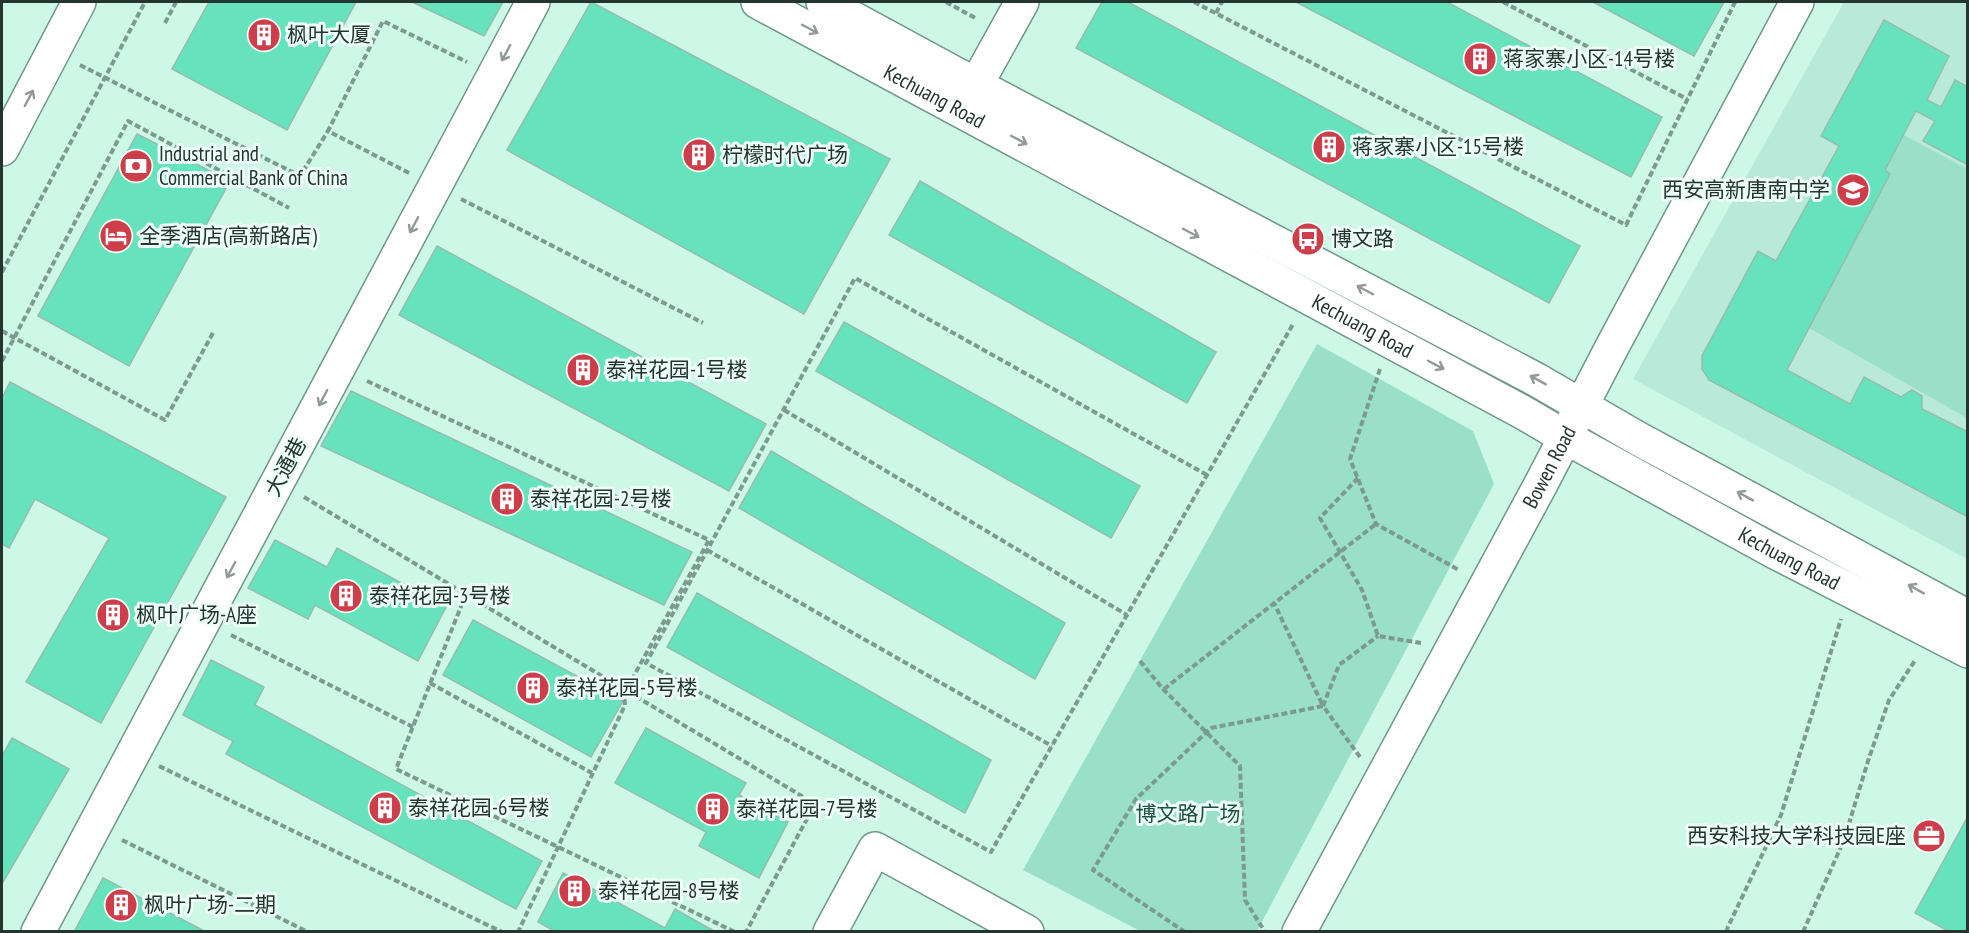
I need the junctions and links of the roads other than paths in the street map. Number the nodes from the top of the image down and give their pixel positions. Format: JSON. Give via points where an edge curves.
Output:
{"nodes":[{"id":1,"x":79,"y":2,"type":"edge"},
{"id":2,"x":533,"y":2,"type":"edge"},
{"id":3,"x":758,"y":2,"type":"edge"},
{"id":4,"x":823,"y":2,"type":"edge"},
{"id":5,"x":1022,"y":2,"type":"edge"},
{"id":6,"x":1797,"y":2,"type":"edge"},
{"id":7,"x":969,"y":98,"type":"junction"},
{"id":8,"x":2,"y":149,"type":"edge"},
{"id":9,"x":1581,"y":405,"type":"junction"},
{"id":10,"x":1564,"y":437,"type":"junction"},
{"id":11,"x":1962,"y":636,"type":"edge"},
{"id":12,"x":38,"y":932,"type":"edge"},
{"id":13,"x":830,"y":932,"type":"edge"},
{"id":14,"x":1027,"y":932,"type":"edge"},
{"id":15,"x":1299,"y":932,"type":"edge"}],
"edges":[{"from":8,"to":1,"type":"street","one_way":true},
{"from":2,"to":12,"type":"street","name":"大通巷","one_way":true},
{"from":3,"to":7,"type":"street","name":"Kechuang Road","one_way":true},
{"from":4,"to":7,"type":"street","name":"Kechuang Road"},
{"from":5,"to":7,"type":"street"},
{"from":6,"to":9,"type":"street","name":"Bowen Road"},
{"from":9,"to":7,"type":"street","name":"Kechuang Road","one_way":true},
{"from":7,"to":10,"type":"street","name":"Kechuang Road","one_way":true,"via":[[1309,297]]},
{"from":9,"to":10,"type":"street","name":"Bowen Road"},
{"from":11,"to":9,"type":"street","name":"Kechuang Road","one_way":true},
{"from":10,"to":11,"type":"street","name":"Kechuang Road","via":[[1850,590]]},
{"from":10,"to":15,"type":"street","name":"Bowen Road"},
{"from":13,"to":14,"type":"street","via":[[875,849]]}]}
